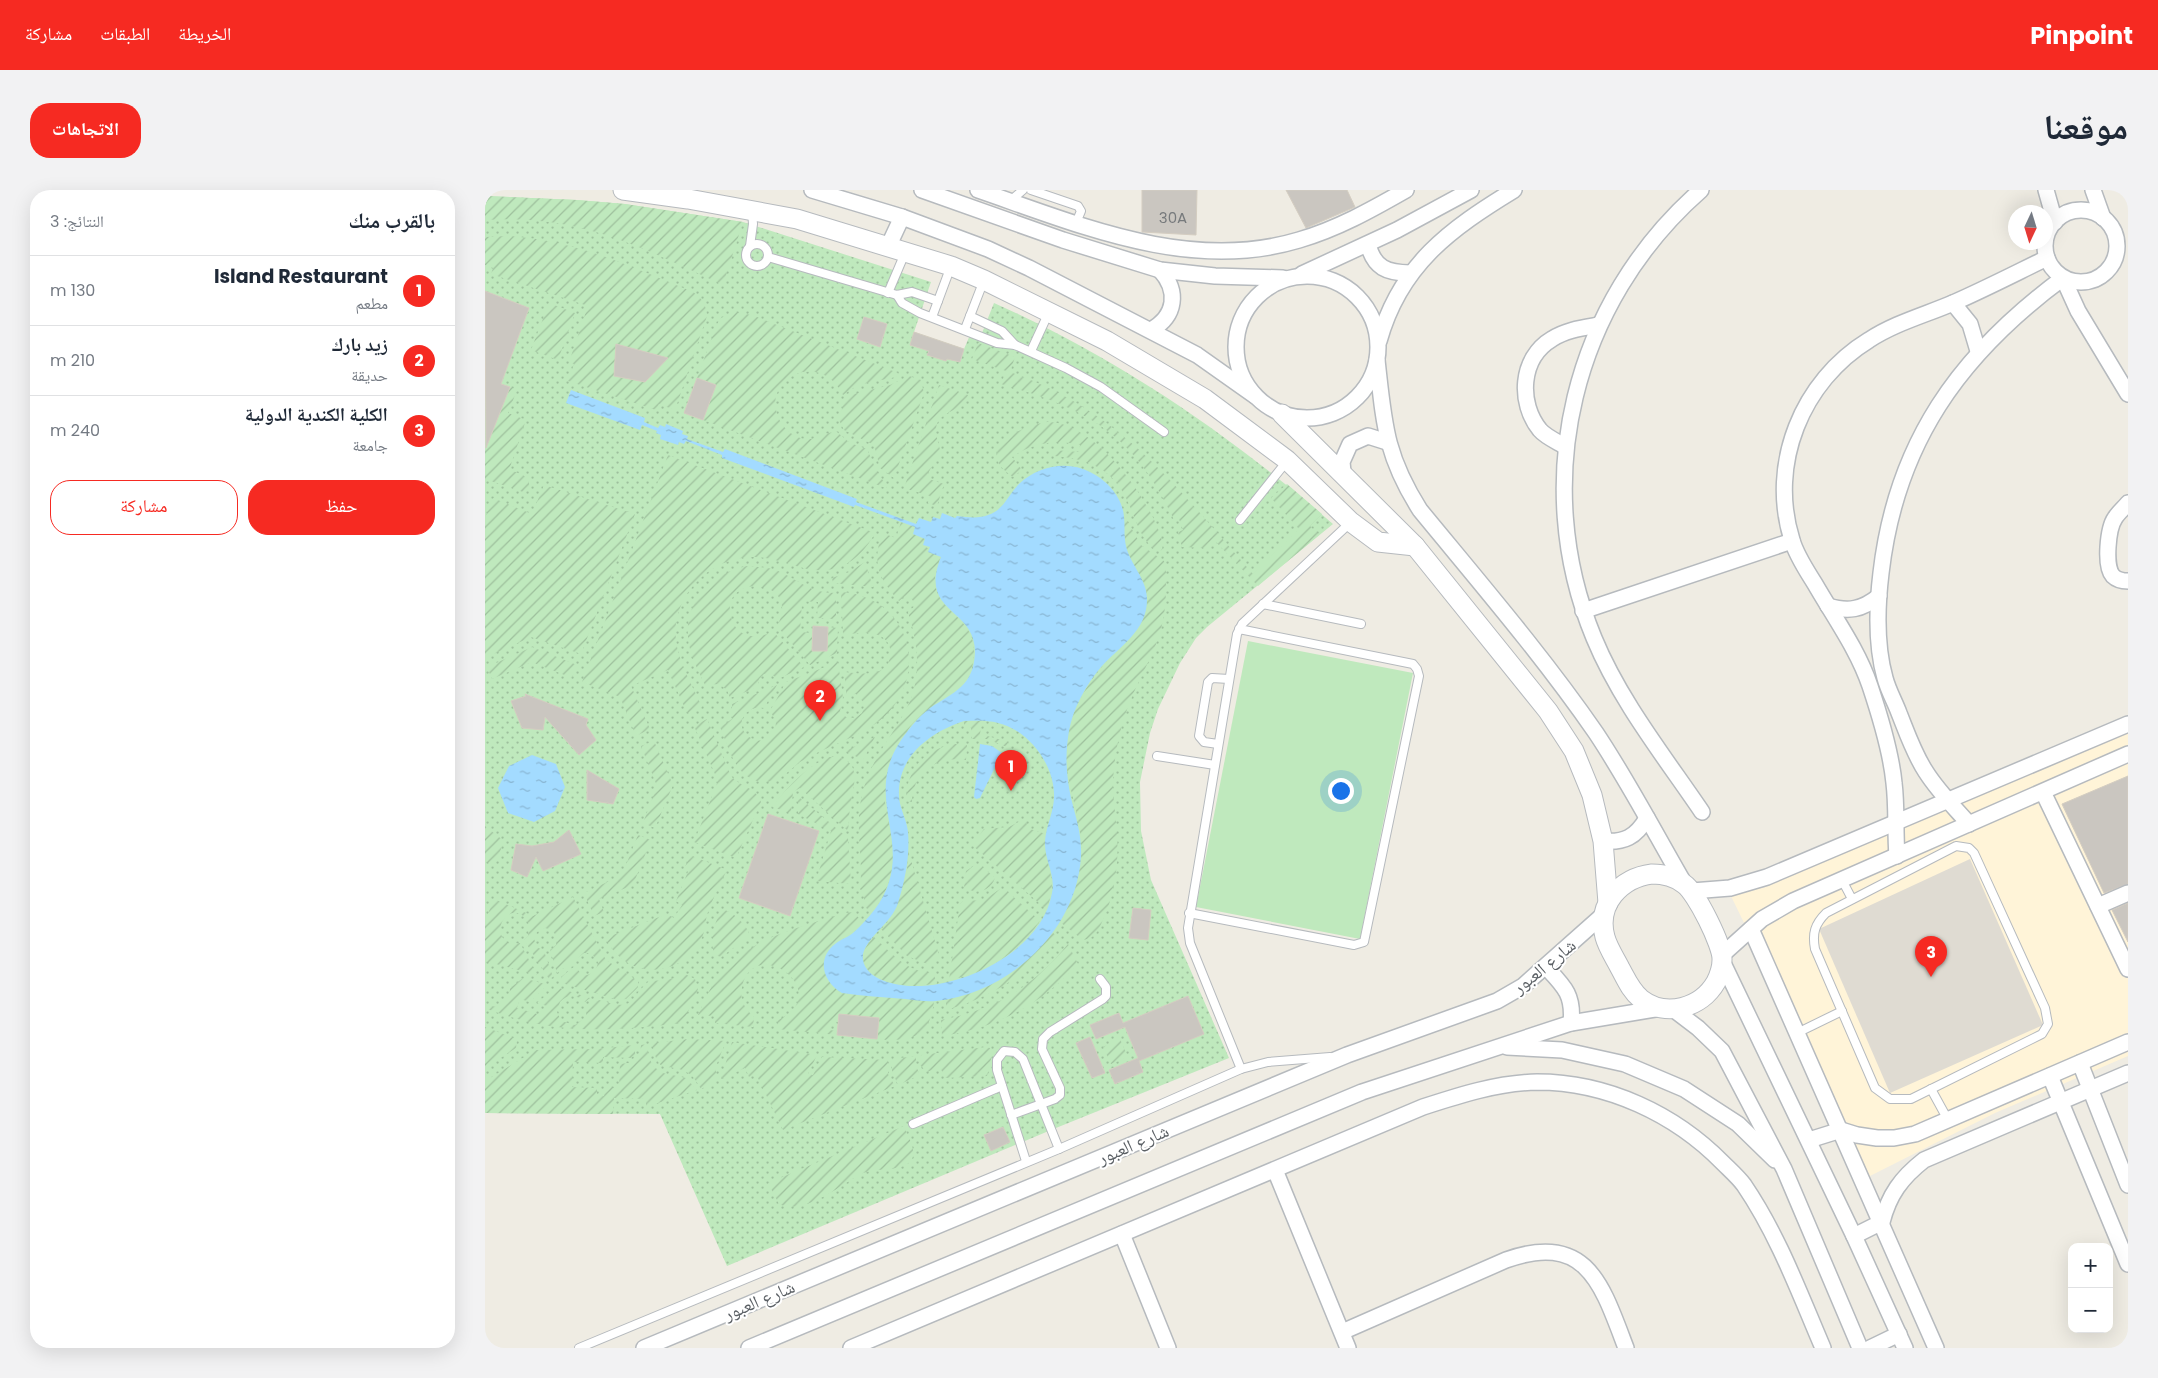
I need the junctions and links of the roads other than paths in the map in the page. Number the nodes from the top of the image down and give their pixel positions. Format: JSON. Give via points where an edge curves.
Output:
{"nodes":[{"id":1,"x":623,"y":190,"type":"edge"},
{"id":2,"x":812,"y":190,"type":"edge"},
{"id":3,"x":922,"y":190,"type":"edge"},
{"id":4,"x":978,"y":190,"type":"edge"},
{"id":5,"x":1023,"y":190,"type":"edge"},
{"id":6,"x":1031,"y":190,"type":"edge"},
{"id":7,"x":1406,"y":190,"type":"edge"},
{"id":8,"x":1471,"y":190,"type":"edge"},
{"id":9,"x":1514,"y":190,"type":"edge"},
{"id":10,"x":1701,"y":190,"type":"edge"},
{"id":11,"x":2046,"y":190,"type":"edge"},
{"id":12,"x":2093,"y":190,"type":"edge"},
{"id":13,"x":1010,"y":201,"type":"junction"},
{"id":14,"x":752,"y":210,"type":"junction"},
{"id":15,"x":902,"y":217,"type":"junction"},
{"id":16,"x":2103,"y":218,"type":"junction"},
{"id":17,"x":2055,"y":222,"type":"junction"},
{"id":18,"x":1076,"y":223,"type":"junction"},
{"id":19,"x":1369,"y":244,"type":"junction"},
{"id":20,"x":749,"y":246,"type":"junction"},
{"id":21,"x":896,"y":250,"type":"junction"},
{"id":22,"x":2122,"y":255,"type":"edge"},
{"id":23,"x":768,"y":257,"type":"junction"},
{"id":24,"x":2047,"y":258,"type":"junction"},
{"id":25,"x":951,"y":266,"type":"junction"},
{"id":26,"x":1160,"y":270,"type":"junction"},
{"id":27,"x":1410,"y":273,"type":"junction"},
{"id":28,"x":1293,"y":277,"type":"junction"},
{"id":29,"x":2063,"y":278,"type":"junction"},
{"id":30,"x":984,"y":280,"type":"junction"},
{"id":31,"x":893,"y":294,"type":"junction"},
{"id":32,"x":939,"y":301,"type":"junction"},
{"id":33,"x":1953,"y":303,"type":"junction"},
{"id":34,"x":1049,"y":311,"type":"junction"},
{"id":35,"x":970,"y":316,"type":"junction"},
{"id":36,"x":932,"y":317,"type":"junction"},
{"id":37,"x":1599,"y":325,"type":"junction"},
{"id":38,"x":965,"y":329,"type":"junction"},
{"id":39,"x":1151,"y":330,"type":"junction"},
{"id":40,"x":1379,"y":344,"type":"junction"},
{"id":41,"x":1015,"y":345,"type":"junction"},
{"id":42,"x":1031,"y":351,"type":"junction"},
{"id":43,"x":1978,"y":351,"type":"junction"},
{"id":44,"x":1377,"y":360,"type":"junction"},
{"id":45,"x":2128,"y":394,"type":"edge"},
{"id":46,"x":1255,"y":396,"type":"junction"},
{"id":47,"x":1282,"y":414,"type":"junction"},
{"id":48,"x":1164,"y":432,"type":"dead end"},
{"id":49,"x":1387,"y":442,"type":"junction"},
{"id":50,"x":1565,"y":447,"type":"junction"},
{"id":51,"x":1287,"y":460,"type":"junction"},
{"id":52,"x":1343,"y":472,"type":"junction"},
{"id":53,"x":2128,"y":503,"type":"edge"},
{"id":54,"x":1240,"y":520,"type":"dead end"},
{"id":55,"x":1351,"y":522,"type":"junction"},
{"id":56,"x":1792,"y":540,"type":"junction"},
{"id":57,"x":1415,"y":546,"type":"junction"},
{"id":58,"x":2128,"y":581,"type":"edge"},
{"id":59,"x":1879,"y":596,"type":"junction"},
{"id":60,"x":1263,"y":604,"type":"junction"},
{"id":61,"x":1828,"y":606,"type":"junction"},
{"id":62,"x":1583,"y":611,"type":"junction"},
{"id":63,"x":1361,"y":624,"type":"dead end"},
{"id":64,"x":1239,"y":629,"type":"junction"},
{"id":65,"x":1885,"y":678,"type":"junction"},
{"id":66,"x":1229,"y":679,"type":"junction"},
{"id":67,"x":1870,"y":685,"type":"junction"},
{"id":68,"x":2128,"y":724,"type":"edge"},
{"id":69,"x":1218,"y":744,"type":"junction"},
{"id":70,"x":2128,"y":754,"type":"edge"},
{"id":71,"x":1157,"y":756,"type":"dead end"},
{"id":72,"x":1215,"y":765,"type":"junction"},
{"id":73,"x":2043,"y":792,"type":"junction"},
{"id":74,"x":1949,"y":800,"type":"junction"},
{"id":75,"x":1702,"y":812,"type":"dead end"},
{"id":76,"x":1647,"y":818,"type":"junction"},
{"id":77,"x":1895,"y":823,"type":"junction"},
{"id":78,"x":1969,"y":824,"type":"junction"},
{"id":79,"x":1603,"y":841,"type":"junction"},
{"id":80,"x":1897,"y":856,"type":"junction"},
{"id":81,"x":1842,"y":880,"type":"junction"},
{"id":82,"x":1688,"y":887,"type":"junction"},
{"id":83,"x":2128,"y":893,"type":"edge"},
{"id":84,"x":1852,"y":899,"type":"junction"},
{"id":85,"x":2098,"y":906,"type":"junction"},
{"id":86,"x":1606,"y":909,"type":"junction"},
{"id":87,"x":1189,"y":913,"type":"junction"},
{"id":88,"x":1751,"y":928,"type":"junction"},
{"id":89,"x":1722,"y":958,"type":"junction"},
{"id":90,"x":1546,"y":967,"type":"junction"},
{"id":91,"x":2128,"y":969,"type":"edge"},
{"id":92,"x":1100,"y":979,"type":"dead end"},
{"id":93,"x":1667,"y":1009,"type":"junction"},
{"id":94,"x":1842,"y":1012,"type":"junction"},
{"id":95,"x":1571,"y":1023,"type":"junction"},
{"id":96,"x":1797,"y":1033,"type":"junction"},
{"id":97,"x":2128,"y":1042,"type":"edge"},
{"id":98,"x":1498,"y":1047,"type":"junction"},
{"id":99,"x":1347,"y":1055,"type":"junction"},
{"id":100,"x":2080,"y":1063,"type":"junction"},
{"id":101,"x":1241,"y":1069,"type":"junction"},
{"id":102,"x":2128,"y":1073,"type":"edge"},
{"id":103,"x":2050,"y":1076,"type":"junction"},
{"id":104,"x":1002,"y":1086,"type":"junction"},
{"id":105,"x":1931,"y":1089,"type":"junction"},
{"id":106,"x":2090,"y":1089,"type":"junction"},
{"id":107,"x":2061,"y":1102,"type":"junction"},
{"id":108,"x":1041,"y":1104,"type":"junction"},
{"id":109,"x":1011,"y":1115,"type":"junction"},
{"id":110,"x":1948,"y":1120,"type":"junction"},
{"id":111,"x":913,"y":1124,"type":"dead end"},
{"id":112,"x":1841,"y":1130,"type":"junction"},
{"id":113,"x":1809,"y":1140,"type":"junction"},
{"id":114,"x":1059,"y":1149,"type":"junction"},
{"id":115,"x":1026,"y":1161,"type":"junction"},
{"id":116,"x":1784,"y":1168,"type":"junction"},
{"id":117,"x":1275,"y":1170,"type":"junction"},
{"id":118,"x":2128,"y":1185,"type":"edge"},
{"id":119,"x":1882,"y":1222,"type":"junction"},
{"id":120,"x":1122,"y":1234,"type":"junction"},
{"id":121,"x":1854,"y":1236,"type":"junction"},
{"id":122,"x":2128,"y":1264,"type":"edge"},
{"id":123,"x":1342,"y":1332,"type":"junction"},
{"id":124,"x":1899,"y":1334,"type":"junction"},
{"id":125,"x":579,"y":1348,"type":"edge"},
{"id":126,"x":644,"y":1348,"type":"edge"},
{"id":127,"x":749,"y":1348,"type":"edge"},
{"id":128,"x":851,"y":1348,"type":"edge"},
{"id":129,"x":1168,"y":1348,"type":"edge"},
{"id":130,"x":1348,"y":1348,"type":"edge"},
{"id":131,"x":1626,"y":1348,"type":"edge"},
{"id":132,"x":1823,"y":1348,"type":"edge"},
{"id":133,"x":1860,"y":1348,"type":"edge"},
{"id":134,"x":1871,"y":1348,"type":"edge"},
{"id":135,"x":1905,"y":1348,"type":"edge"},
{"id":136,"x":1937,"y":1348,"type":"edge"}],
"edges":[{"from":1,"to":14,"type":"street"},
{"from":2,"to":15,"type":"street"},
{"from":3,"to":26,"type":"street"},
{"from":4,"to":13,"type":"street"},
{"from":5,"to":13,"type":"lane"},
{"from":6,"to":18,"type":"lane","via":[[1078,206],[1081,210]]},
{"from":7,"to":18,"type":"street","via":[[1335,228],[1298,241],[1260,249],[1182,250],[1144,243]]},
{"from":8,"to":19,"type":"street"},
{"from":9,"to":27,"type":"street","via":[[1450,232]]},
{"from":10,"to":37,"type":"street","via":[[1681,207],[1625,277]]},
{"from":11,"to":17,"type":"street"},
{"from":12,"to":16,"type":"street"},
{"from":13,"to":18,"type":"street"},
{"from":14,"to":20,"type":"lane"},
{"from":14,"to":21,"type":"street","via":[[797,219]]},
{"from":15,"to":21,"type":"street"},
{"from":15,"to":39,"type":"street","via":[[1029,268]]},
{"from":16,"to":17,"type":"street","via":[[2084,210],[2068,213]]},
{"from":16,"to":22,"type":"street","via":[[2114,232]]},
{"from":17,"to":24,"type":"street","via":[[2046,240]]},
{"from":19,"to":27,"type":"street","via":[[1375,262],[1382,268],[1390,272]]},
{"from":19,"to":28,"type":"street"},
{"from":20,"to":23,"type":"lane","via":[[762,246]]},
{"from":20,"to":23,"type":"lane","via":[[746,260],[753,266],[763,264]]},
{"from":21,"to":25,"type":"street"},
{"from":21,"to":31,"type":"lane"},
{"from":22,"to":29,"type":"street","via":[[2094,280],[2083,282]]},
{"from":23,"to":31,"type":"lane"},
{"from":24,"to":29,"type":"street"},
{"from":24,"to":33,"type":"street"},
{"from":25,"to":30,"type":"street"},
{"from":25,"to":32,"type":"lane"},
{"from":26,"to":28,"type":"street","via":[[1215,276]]},
{"from":26,"to":39,"type":"street","via":[[1172,288],[1173,298],[1167,318]]},
{"from":27,"to":40,"type":"street","via":[[1386,317]]},
{"from":28,"to":40,"type":"street","via":[[1316,276],[1353,292],[1375,324]]},
{"from":28,"to":46,"type":"street","via":[[1274,283],[1260,293],[1249,305],[1238,327],[1235,352],[1238,368]]},
{"from":29,"to":43,"type":"street"},
{"from":29,"to":45,"type":"street","via":[[2078,311]]},
{"from":30,"to":34,"type":"street"},
{"from":30,"to":35,"type":"lane"},
{"from":31,"to":32,"type":"lane","via":[[911,292]]},
{"from":31,"to":36,"type":"lane","via":[[906,306]]},
{"from":32,"to":36,"type":"lane"},
{"from":33,"to":43,"type":"street","via":[[1971,324]]},
{"from":33,"to":56,"type":"street","via":[[1868,340],[1837,363],[1813,392],[1795,427],[1786,464],[1785,502]]},
{"from":34,"to":42,"type":"lane"},
{"from":34,"to":51,"type":"street","via":[[1107,341],[1205,400]]},
{"from":35,"to":38,"type":"lane"},
{"from":35,"to":41,"type":"lane","via":[[1002,331]]},
{"from":36,"to":38,"type":"lane"},
{"from":37,"to":50,"type":"street","via":[[1579,378]]},
{"from":37,"to":50,"type":"street","via":[[1565,332],[1550,340],[1537,352],[1529,367],[1525,401],[1531,418],[1541,432]]},
{"from":38,"to":41,"type":"lane","via":[[997,343]]},
{"from":39,"to":46,"type":"street","via":[[1197,354]]},
{"from":40,"to":44,"type":"street"},
{"from":41,"to":42,"type":"lane"},
{"from":42,"to":48,"type":"lane","via":[[1101,387]]},
{"from":43,"to":59,"type":"street","via":[[1933,413],[1901,483],[1884,550]]},
{"from":44,"to":47,"type":"street","via":[[1363,392],[1335,413],[1317,418]]},
{"from":44,"to":49,"type":"street"},
{"from":46,"to":47,"type":"street"},
{"from":47,"to":52,"type":"street"},
{"from":49,"to":52,"type":"street","via":[[1368,436],[1350,444],[1343,457]]},
{"from":49,"to":76,"type":"street","via":[[1395,466],[1420,510],[1497,602],[1567,694],[1623,775]]},
{"from":50,"to":62,"type":"street","via":[[1566,527],[1572,570]]},
{"from":51,"to":54,"type":"lane"},
{"from":51,"to":55,"type":"street"},
{"from":52,"to":57,"type":"street"},
{"from":53,"to":58,"type":"street","via":[[2109,531],[2109,568],[2119,580]]},
{"from":55,"to":57,"type":"street","via":[[1378,542]]},
{"from":55,"to":60,"type":"lane"},
{"from":56,"to":61,"type":"street"},
{"from":56,"to":62,"type":"street"},
{"from":57,"to":79,"type":"street","via":[[1548,711],[1573,751],[1592,795]]},
{"from":59,"to":61,"type":"street","via":[[1855,610]]},
{"from":59,"to":65,"type":"street"},
{"from":60,"to":63,"type":"lane"},
{"from":60,"to":64,"type":"lane"},
{"from":61,"to":67,"type":"street"},
{"from":62,"to":75,"type":"street","via":[[1622,693]]},
{"from":64,"to":66,"type":"lane"},
{"from":64,"to":87,"type":"lane","via":[[1413,664],[1419,676],[1364,942],[1354,945]]},
{"from":65,"to":67,"type":"street"},
{"from":65,"to":74,"type":"street","via":[[1916,754]]},
{"from":66,"to":69,"type":"lane"},
{"from":66,"to":69,"type":"lane","via":[[1212,678],[1208,682],[1199,736],[1204,742]]},
{"from":67,"to":77,"type":"street","via":[[1891,763]]},
{"from":68,"to":74,"type":"street"},
{"from":69,"to":72,"type":"lane"},
{"from":70,"to":73,"type":"street"},
{"from":71,"to":72,"type":"lane"},
{"from":72,"to":87,"type":"lane"},
{"from":73,"to":78,"type":"street"},
{"from":73,"to":85,"type":"street"},
{"from":74,"to":77,"type":"street"},
{"from":74,"to":78,"type":"street"},
{"from":76,"to":79,"type":"street","via":[[1640,830],[1629,838]]},
{"from":76,"to":82,"type":"street"},
{"from":77,"to":80,"type":"street"},
{"from":77,"to":82,"type":"street","via":[[1749,884],[1730,888]]},
{"from":78,"to":80,"type":"street"},
{"from":79,"to":86,"type":"street"},
{"from":80,"to":81,"type":"street"},
{"from":81,"to":84,"type":"lane"},
{"from":81,"to":88,"type":"street","via":[[1793,901]]},
{"from":82,"to":86,"type":"street","via":[[1663,874],[1641,875],[1621,886]]},
{"from":82,"to":89,"type":"street"},
{"from":83,"to":85,"type":"street"},
{"from":84,"to":94,"type":"lane","via":[[1826,913],[1814,930],[1815,949]]},
{"from":84,"to":105,"type":"lane","via":[[1956,846],[1969,848],[2045,1008],[2048,1024],[2042,1034]]},
{"from":85,"to":91,"type":"street"},
{"from":86,"to":90,"type":"street","name":"شارع العبور"},
{"from":86,"to":93,"type":"street","via":[[1605,936],[1633,991],[1651,1005]]},
{"from":87,"to":101,"type":"lane","via":[[1190,943]]},
{"from":88,"to":89,"type":"street"},
{"from":88,"to":96,"type":"street"},
{"from":89,"to":93,"type":"street","via":[[1718,979],[1704,997],[1689,1005]]},
{"from":89,"to":113,"type":"street"},
{"from":90,"to":95,"type":"street","via":[[1569,994]]},
{"from":90,"to":99,"type":"street","name":"شارع العبور","via":[[1497,1001]]},
{"from":92,"to":108,"type":"lane","via":[[1106,987],[1103,999],[1043,1039],[1041,1049],[1061,1091],[1058,1098]]},
{"from":93,"to":95,"type":"street"},
{"from":93,"to":116,"type":"street","via":[[1698,1028],[1722,1051]]},
{"from":94,"to":96,"type":"lane"},
{"from":94,"to":105,"type":"lane","via":[[1875,1088],[1881,1094],[1900,1101]]},
{"from":95,"to":98,"type":"street"},
{"from":96,"to":112,"type":"street"},
{"from":97,"to":100,"type":"street"},
{"from":98,"to":116,"type":"street","via":[[1563,1050],[1625,1064],[1684,1089],[1738,1124]]},
{"from":98,"to":127,"type":"street","via":[[1362,1092]]},
{"from":99,"to":101,"type":"lane","via":[[1268,1062]]},
{"from":99,"to":126,"type":"street","name":"شارع العبور"},
{"from":100,"to":103,"type":"street"},
{"from":100,"to":106,"type":"street"},
{"from":101,"to":114,"type":"lane"},
{"from":102,"to":106,"type":"street"},
{"from":103,"to":107,"type":"street"},
{"from":103,"to":110,"type":"street"},
{"from":104,"to":108,"type":"lane","via":[[997,1060],[1005,1051],[1015,1052],[1023,1058]]},
{"from":104,"to":109,"type":"lane"},
{"from":104,"to":111,"type":"lane"},
{"from":105,"to":110,"type":"lane"},
{"from":106,"to":107,"type":"street"},
{"from":106,"to":118,"type":"street"},
{"from":107,"to":119,"type":"street","via":[[1924,1160],[1895,1188]]},
{"from":107,"to":122,"type":"street"},
{"from":108,"to":109,"type":"lane"},
{"from":108,"to":114,"type":"lane"},
{"from":109,"to":115,"type":"lane"},
{"from":110,"to":112,"type":"street","via":[[1915,1134],[1894,1138],[1857,1135]]},
{"from":112,"to":113,"type":"street"},
{"from":112,"to":119,"type":"street"},
{"from":113,"to":121,"type":"street"},
{"from":114,"to":115,"type":"lane"},
{"from":115,"to":125,"type":"lane"},
{"from":116,"to":133,"type":"street"},
{"from":117,"to":120,"type":"street"},
{"from":117,"to":123,"type":"street"},
{"from":117,"to":132,"type":"street","via":[[1423,1107],[1479,1088],[1538,1082],[1596,1090],[1660,1114],[1701,1141],[1743,1183],[1774,1233]]},
{"from":119,"to":121,"type":"street"},
{"from":119,"to":136,"type":"street"},
{"from":120,"to":128,"type":"street"},
{"from":120,"to":129,"type":"street"},
{"from":121,"to":124,"type":"street"},
{"from":123,"to":130,"type":"street"},
{"from":123,"to":131,"type":"street","via":[[1506,1260],[1529,1252],[1555,1252],[1578,1262],[1597,1279]]},
{"from":124,"to":134,"type":"street"},
{"from":124,"to":135,"type":"street"}]}
